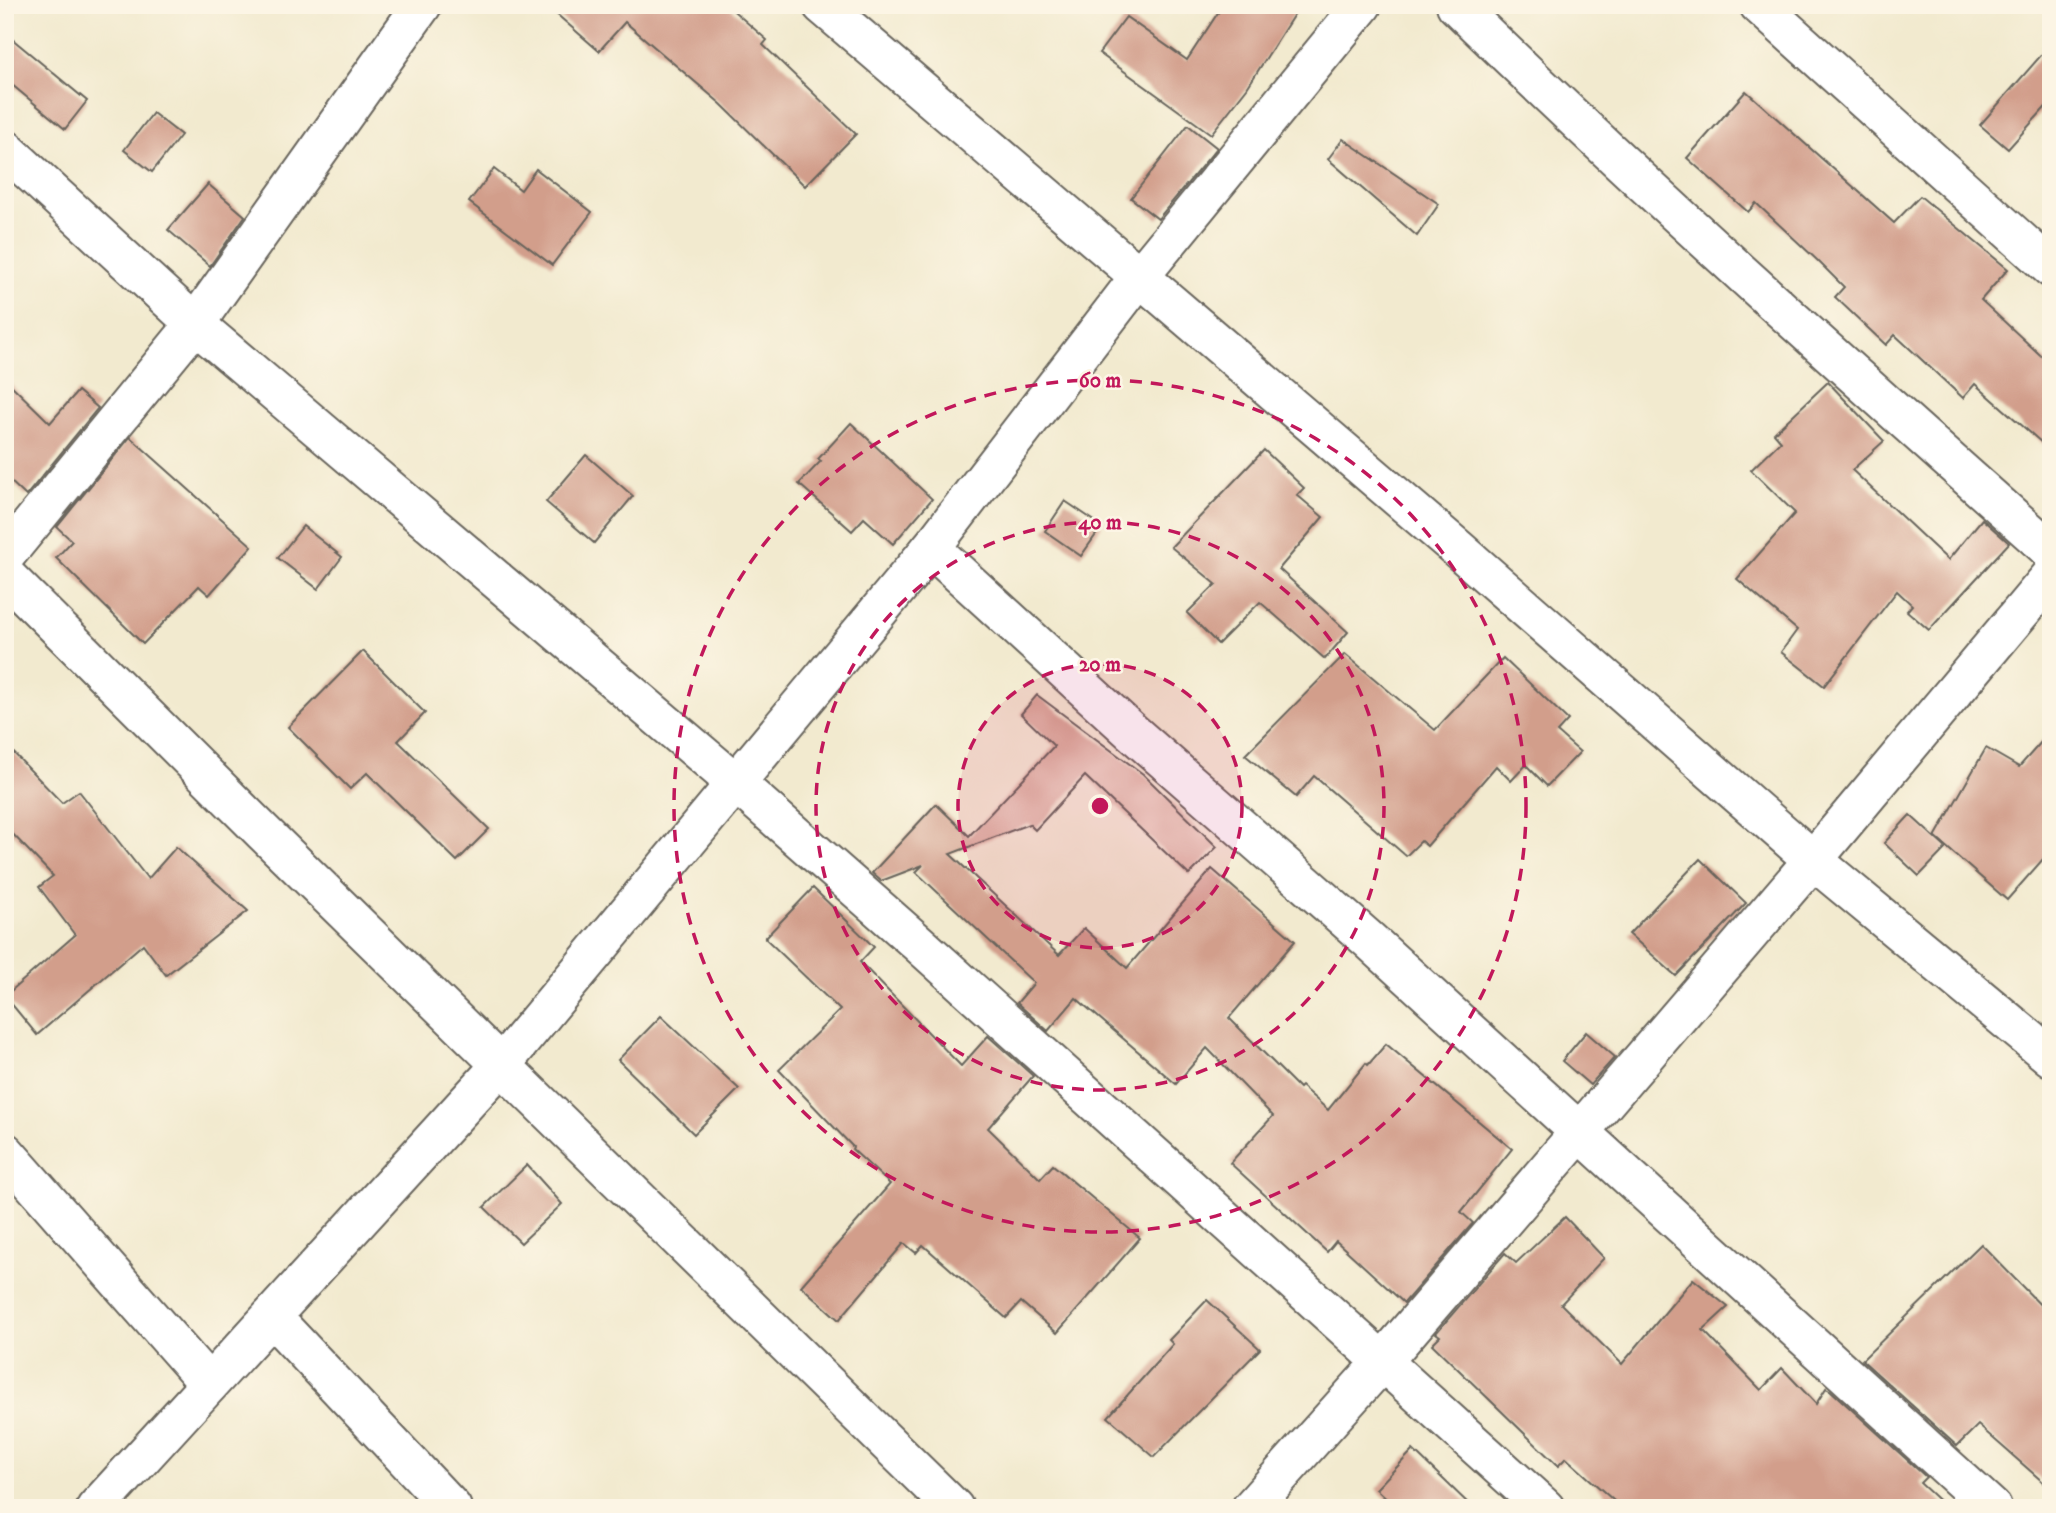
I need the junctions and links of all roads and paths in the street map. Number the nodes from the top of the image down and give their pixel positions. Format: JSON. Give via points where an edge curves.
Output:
{"nodes":[{"id":1,"x":422,"y":5,"type":"edge"},
{"id":2,"x":822,"y":5,"type":"edge"},
{"id":3,"x":1362,"y":5,"type":"edge"},
{"id":4,"x":1456,"y":5,"type":"edge"},
{"id":5,"x":1759,"y":5,"type":"edge"},
{"id":6,"x":5,"y":149,"type":"edge"},
{"id":7,"x":2051,"y":268,"type":"edge"},
{"id":8,"x":1140,"y":276,"type":"junction"},
{"id":9,"x":195,"y":324,"type":"junction"},
{"id":10,"x":931,"y":548,"type":"junction"},
{"id":11,"x":2051,"y":551,"type":"edge"},
{"id":12,"x":5,"y":556,"type":"edge"},
{"id":13,"x":5,"y":575,"type":"edge"},
{"id":14,"x":2051,"y":576,"type":"edge"},
{"id":15,"x":737,"y":784,"type":"junction"},
{"id":16,"x":1812,"y":860,"type":"junction"},
{"id":17,"x":2051,"y":1056,"type":"edge"},
{"id":18,"x":501,"y":1065,"type":"junction"},
{"id":19,"x":1578,"y":1132,"type":"junction"},
{"id":20,"x":5,"y":1152,"type":"edge"},
{"id":21,"x":272,"y":1317,"type":"junction"},
{"id":22,"x":1383,"y":1360,"type":"junction"},
{"id":23,"x":209,"y":1384,"type":"junction"},
{"id":24,"x":1260,"y":1505,"type":"edge"},
{"id":25,"x":96,"y":1508,"type":"edge"},
{"id":26,"x":452,"y":1508,"type":"edge"},
{"id":27,"x":954,"y":1508,"type":"edge"},
{"id":28,"x":1545,"y":1508,"type":"edge"},
{"id":29,"x":1992,"y":1508,"type":"edge"}],
"edges":[{"from":1,"to":9,"type":"street"},
{"from":2,"to":8,"type":"street"},
{"from":3,"to":8,"type":"street"},
{"from":4,"to":11,"type":"street","via":[[1822,348]]},
{"from":5,"to":7,"type":"street"},
{"from":6,"to":9,"type":"street"},
{"from":8,"to":10,"type":"street"},
{"from":8,"to":16,"type":"street"},
{"from":9,"to":12,"type":"street"},
{"from":9,"to":15,"type":"street"},
{"from":10,"to":15,"type":"street"},
{"from":10,"to":19,"type":"street"},
{"from":13,"to":18,"type":"street"},
{"from":14,"to":16,"type":"street"},
{"from":15,"to":18,"type":"street"},
{"from":15,"to":22,"type":"street"},
{"from":16,"to":17,"type":"street"},
{"from":16,"to":19,"type":"street"},
{"from":18,"to":21,"type":"street"},
{"from":18,"to":27,"type":"street"},
{"from":19,"to":22,"type":"street"},
{"from":19,"to":29,"type":"street"},
{"from":20,"to":23,"type":"street"},
{"from":21,"to":23,"type":"street"},
{"from":21,"to":26,"type":"street"},
{"from":22,"to":24,"type":"street"},
{"from":22,"to":28,"type":"street"},
{"from":23,"to":25,"type":"street"}]}
